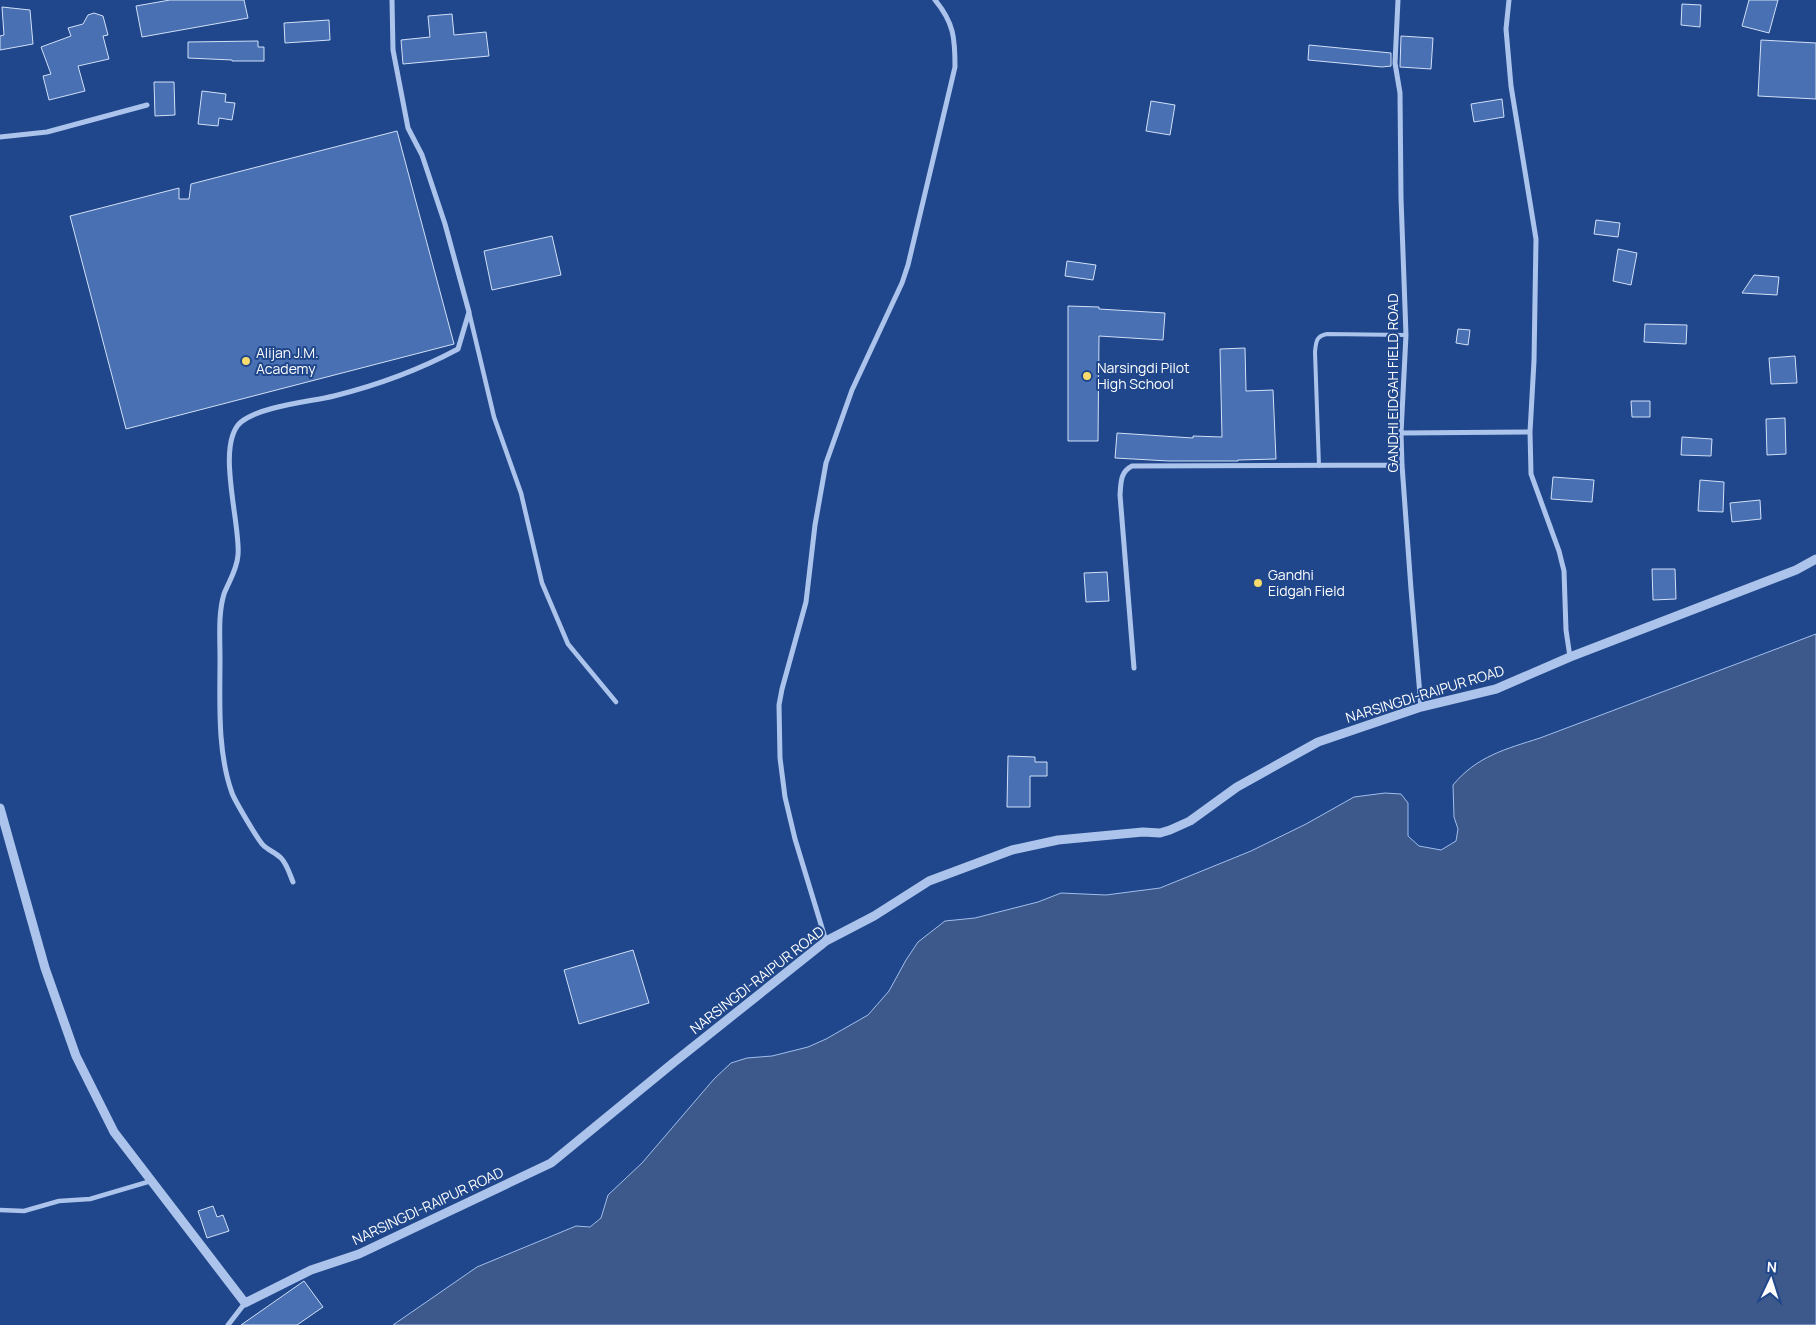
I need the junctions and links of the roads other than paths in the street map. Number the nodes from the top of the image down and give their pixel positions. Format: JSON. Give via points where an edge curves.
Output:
{"nodes":[{"id":1,"x":392,"y":0,"type":"edge"},
{"id":2,"x":935,"y":0,"type":"edge"},
{"id":3,"x":1398,"y":0,"type":"edge"},
{"id":4,"x":1509,"y":0,"type":"edge"},
{"id":5,"x":147,"y":105,"type":"dead end"},
{"id":6,"x":0,"y":137,"type":"edge"},
{"id":7,"x":470,"y":312,"type":"junction"},
{"id":8,"x":1406,"y":335,"type":"junction"},
{"id":9,"x":1530,"y":432,"type":"junction"},
{"id":10,"x":1401,"y":433,"type":"junction"},
{"id":11,"x":1402,"y":464,"type":"junction"},
{"id":12,"x":1319,"y":466,"type":"junction"},
{"id":13,"x":1816,"y":559,"type":"edge"},
{"id":14,"x":1570,"y":657,"type":"junction"},
{"id":15,"x":1134,"y":668,"type":"dead end"},
{"id":16,"x":616,"y":702,"type":"dead end"},
{"id":17,"x":1421,"y":707,"type":"junction"},
{"id":18,"x":0,"y":808,"type":"edge"},
{"id":19,"x":293,"y":882,"type":"dead end"},
{"id":20,"x":826,"y":941,"type":"junction"},
{"id":21,"x":151,"y":1181,"type":"junction"},
{"id":22,"x":0,"y":1210,"type":"edge"},
{"id":23,"x":245,"y":1303,"type":"junction"},
{"id":24,"x":228,"y":1325,"type":"edge"}],
"edges":[{"from":1,"to":7,"type":"street","via":[[393,50],[408,128],[422,155]]},
{"from":2,"to":20,"type":"street","via":[[952,26],[955,67],[908,265],[852,390],[826,463],[806,602],[779,705],[785,797]]},
{"from":3,"to":8,"type":"street","name":"GANDHI EIDGAH FIELD ROAD","via":[[1395,63],[1400,93]]},
{"from":4,"to":9,"type":"street","via":[[1506,29],[1511,86],[1536,239]]},
{"from":5,"to":6,"type":"street","via":[[47,132]]},
{"from":7,"to":16,"type":"street","via":[[494,417],[521,493],[542,583],[568,644]]},
{"from":7,"to":19,"type":"street","via":[[458,349],[440,359],[396,378],[250,416],[239,424],[234,433],[229,458],[239,554],[235,572],[224,594],[220,622],[224,764],[233,795],[262,844],[283,860]]},
{"from":8,"to":10,"type":"street","name":"GANDHI EIDGAH FIELD ROAD"},
{"from":8,"to":12,"type":"lane","via":[[1327,334],[1316,341]]},
{"from":9,"to":10,"type":"street"},
{"from":9,"to":14,"type":"street","via":[[1531,474],[1564,571]]},
{"from":10,"to":11,"type":"street","name":"GANDHI EIDGAH FIELD ROAD"},
{"from":11,"to":12,"type":"street"},
{"from":11,"to":17,"type":"street","name":"GANDHI EIDGAH FIELD ROAD"},
{"from":12,"to":15,"type":"street","via":[[1132,466],[1124,472],[1120,495]]},
{"from":13,"to":14,"type":"street","name":"NARSINGDI-RAIPUR ROAD","via":[[1796,570]]},
{"from":14,"to":17,"type":"street","name":"NARSINGDI-RAIPUR ROAD","via":[[1496,689]]},
{"from":17,"to":20,"type":"street","name":"NARSINGDI-RAIPUR ROAD","via":[[1318,742],[1237,787],[1190,821],[1170,830],[1058,840],[1012,850],[929,881],[874,916]]},
{"from":18,"to":21,"type":"street","via":[[45,968],[76,1056],[114,1132]]},
{"from":20,"to":23,"type":"street","name":"NARSINGDI-RAIPUR ROAD","via":[[551,1163],[359,1254],[311,1270]]},
{"from":21,"to":22,"type":"street","via":[[90,1199],[59,1202],[24,1211]]},
{"from":21,"to":23,"type":"street"},
{"from":23,"to":24,"type":"street","name":"NARSINGDI-RAIPUR ROAD"}]}
